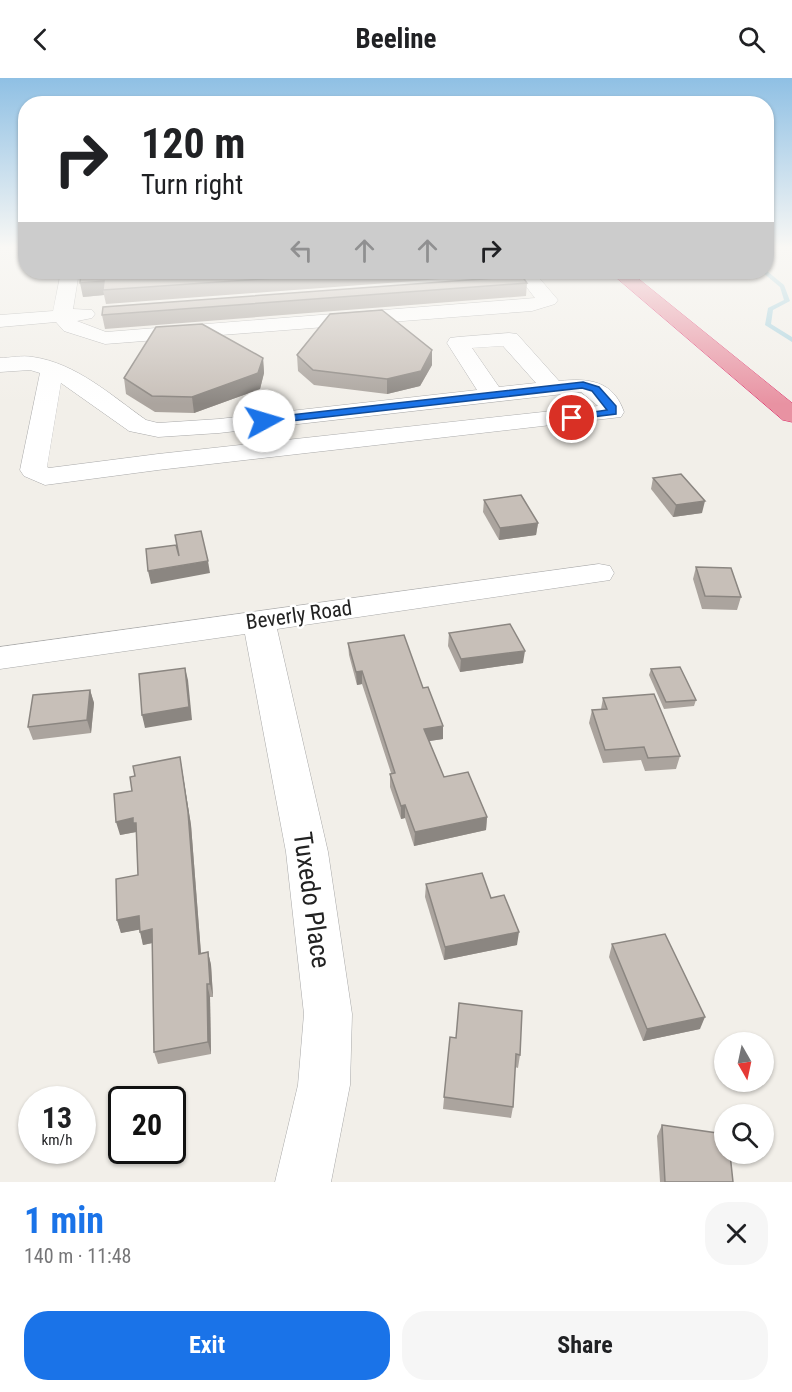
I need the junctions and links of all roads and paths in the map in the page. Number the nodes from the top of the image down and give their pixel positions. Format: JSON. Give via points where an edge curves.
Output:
{"nodes":[{"id":1,"x":67,"y":301,"type":"edge"},
{"id":2,"x":540,"y":301,"type":"edge"},
{"id":3,"x":654,"y":301,"type":"edge"},
{"id":4,"x":676,"y":301,"type":"edge"},
{"id":5,"x":101,"y":307,"type":"edge"},
{"id":6,"x":66,"y":316,"type":"junction"},
{"id":7,"x":0,"y":321,"type":"edge"},
{"id":8,"x":0,"y":365,"type":"edge"},
{"id":9,"x":52,"y":371,"type":"junction"},
{"id":10,"x":553,"y":388,"type":"junction"},
{"id":11,"x":792,"y":393,"type":"edge"},
{"id":12,"x":492,"y":395,"type":"junction"},
{"id":13,"x":792,"y":415,"type":"edge"},
{"id":14,"x":599,"y":573,"type":"dead end"},
{"id":15,"x":260,"y":620,"type":"junction"},
{"id":16,"x":0,"y":658,"type":"edge"},
{"id":17,"x":303,"y":1182,"type":"edge"}],
"edges":[{"from":1,"to":6,"type":"street"},
{"from":2,"to":6,"type":"street","via":[[541,304],[520,306],[105,338]]},
{"from":3,"to":13,"type":"highway"},
{"from":4,"to":11,"type":"highway"},
{"from":5,"to":6,"type":"street"},
{"from":6,"to":7,"type":"street"},
{"from":8,"to":9,"type":"street","via":[[31,363]]},
{"from":9,"to":10,"type":"street","via":[[33,470],[45,477],[612,412],[595,389],[583,385]]},
{"from":9,"to":12,"type":"street","via":[[74,380],[138,426],[158,430]]},
{"from":10,"to":12,"type":"street"},
{"from":10,"to":12,"type":"street","via":[[509,339],[458,343]]},
{"from":14,"to":15,"type":"street","name":"Beverly Road"},
{"from":15,"to":16,"type":"street","name":"Beverly Road"},
{"from":15,"to":17,"type":"street","name":"Tuxedo Place","via":[[307,852],[328,1014],[324,1085]]}]}
